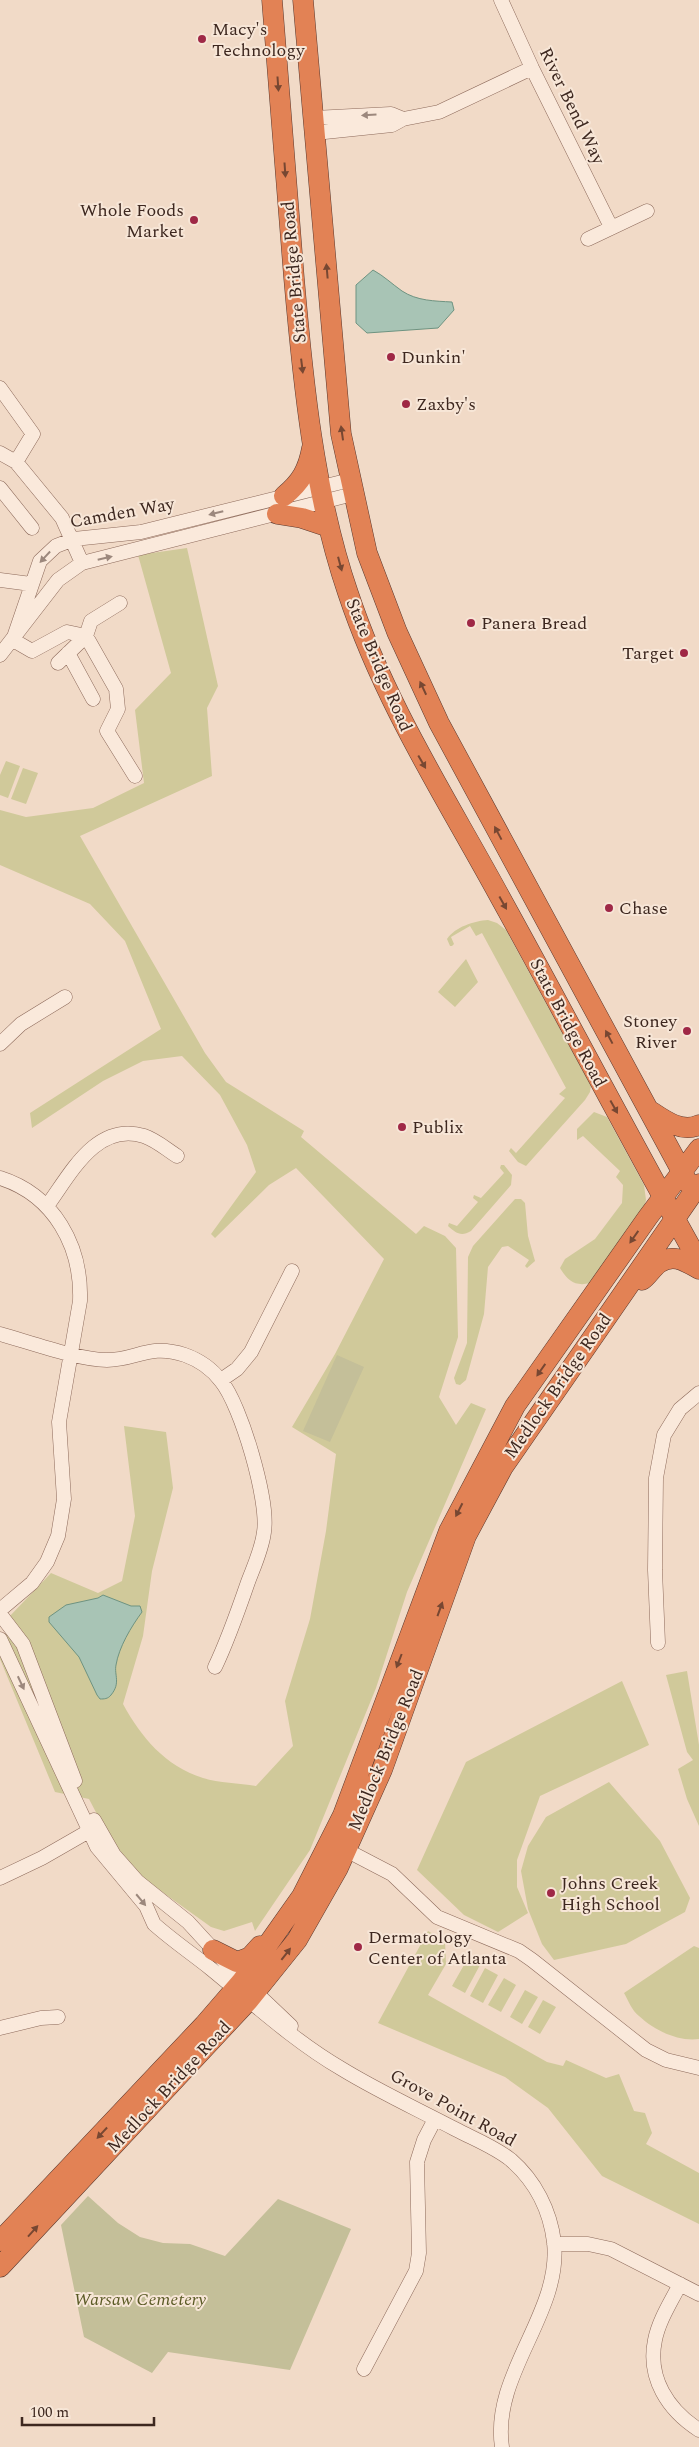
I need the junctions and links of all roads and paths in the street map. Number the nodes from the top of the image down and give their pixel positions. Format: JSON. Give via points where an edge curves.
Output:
{"nodes":[{"id":1,"x":272,"y":0,"type":"edge"},
{"id":2,"x":303,"y":0,"type":"edge"},
{"id":3,"x":501,"y":0,"type":"edge"},
{"id":4,"x":532,"y":68,"type":"junction"},
{"id":5,"x":326,"y":124,"type":"junction"},
{"id":6,"x":647,"y":211,"type":"dead end"},
{"id":7,"x":611,"y":227,"type":"junction"},
{"id":8,"x":588,"y":239,"type":"dead end"},
{"id":9,"x":0,"y":388,"type":"edge"},
{"id":10,"x":313,"y":443,"type":"junction"},
{"id":11,"x":0,"y":453,"type":"edge"},
{"id":12,"x":16,"y":462,"type":"junction"},
{"id":13,"x":352,"y":487,"type":"junction"},
{"id":14,"x":0,"y":488,"type":"edge"},
{"id":15,"x":323,"y":494,"type":"junction"},
{"id":16,"x":280,"y":505,"type":"junction"},
{"id":17,"x":329,"y":527,"type":"junction"},
{"id":18,"x":32,"y":528,"type":"dead end"},
{"id":19,"x":72,"y":540,"type":"junction"},
{"id":20,"x":82,"y":563,"type":"junction"},
{"id":21,"x":0,"y":580,"type":"edge"},
{"id":22,"x":31,"y":584,"type":"junction"},
{"id":23,"x":120,"y":603,"type":"dead end"},
{"id":24,"x":86,"y":636,"type":"junction"},
{"id":25,"x":13,"y":640,"type":"junction"},
{"id":26,"x":0,"y":655,"type":"edge"},
{"id":27,"x":94,"y":699,"type":"dead end"},
{"id":28,"x":135,"y":776,"type":"dead end"},
{"id":29,"x":65,"y":997,"type":"dead end"},
{"id":30,"x":0,"y":1044,"type":"edge"},
{"id":31,"x":648,"y":1109,"type":"junction"},
{"id":32,"x":699,"y":1125,"type":"edge"},
{"id":33,"x":699,"y":1149,"type":"edge"},
{"id":34,"x":177,"y":1156,"type":"dead end"},
{"id":35,"x":682,"y":1172,"type":"junction"},
{"id":36,"x":0,"y":1178,"type":"edge"},
{"id":37,"x":697,"y":1193,"type":"edge"},
{"id":38,"x":663,"y":1197,"type":"junction"},
{"id":39,"x":47,"y":1206,"type":"junction"},
{"id":40,"x":674,"y":1218,"type":"junction"},
{"id":41,"x":699,"y":1262,"type":"edge"},
{"id":42,"x":699,"y":1269,"type":"edge"},
{"id":43,"x":292,"y":1271,"type":"dead end"},
{"id":44,"x":630,"y":1282,"type":"junction"},
{"id":45,"x":0,"y":1334,"type":"edge"},
{"id":46,"x":71,"y":1353,"type":"junction"},
{"id":47,"x":221,"y":1380,"type":"junction"},
{"id":48,"x":699,"y":1393,"type":"edge"},
{"id":49,"x":0,"y":1610,"type":"edge"},
{"id":50,"x":0,"y":1614,"type":"edge"},
{"id":51,"x":0,"y":1639,"type":"edge"},
{"id":52,"x":658,"y":1643,"type":"dead end"},
{"id":53,"x":215,"y":1666,"type":"dead end"},
{"id":54,"x":93,"y":1829,"type":"junction"},
{"id":55,"x":336,"y":1849,"type":"junction"},
{"id":56,"x":0,"y":1878,"type":"edge"},
{"id":57,"x":213,"y":1950,"type":"junction"},
{"id":58,"x":245,"y":1991,"type":"junction"},
{"id":59,"x":58,"y":2017,"type":"dead end"},
{"id":60,"x":0,"y":2028,"type":"edge"},
{"id":61,"x":699,"y":2068,"type":"edge"},
{"id":62,"x":436,"y":2119,"type":"junction"},
{"id":63,"x":0,"y":2241,"type":"edge"},
{"id":64,"x":554,"y":2244,"type":"junction"},
{"id":65,"x":0,"y":2267,"type":"edge"},
{"id":66,"x":680,"y":2284,"type":"junction"},
{"id":67,"x":699,"y":2294,"type":"edge"},
{"id":68,"x":364,"y":2369,"type":"dead end"},
{"id":69,"x":699,"y":2430,"type":"edge"},
{"id":70,"x":502,"y":2447,"type":"edge"}],
"edges":[{"from":1,"to":10,"type":"highway","name":"State Bridge Road","one_way":true,"via":[[302,366]]},
{"from":2,"to":5,"type":"highway","name":"State Bridge Road"},
{"from":3,"to":4,"type":"street","name":"River Bend Way"},
{"from":4,"to":5,"type":"street","via":[[439,112],[403,119],[391,114]]},
{"from":4,"to":7,"type":"street","name":"River Bend Way"},
{"from":13,"to":5,"type":"highway","name":"State Bridge Road","one_way":true,"via":[[341,434]]},
{"from":6,"to":7,"type":"street"},
{"from":7,"to":8,"type":"street"},
{"from":9,"to":12,"type":"street","via":[[33,434]]},
{"from":10,"to":15,"type":"highway","name":"State Bridge Road"},
{"from":10,"to":16,"type":"highway","via":[[306,473]]},
{"from":11,"to":12,"type":"street"},
{"from":12,"to":19,"type":"street","via":[[62,518]]},
{"from":13,"to":15,"type":"street","name":"Camden Way"},
{"from":31,"to":13,"type":"highway","name":"State Bridge Road","one_way":true,"via":[[439,723],[394,623],[367,552]]},
{"from":14,"to":18,"type":"street"},
{"from":15,"to":16,"type":"street","name":"Camden Way"},
{"from":15,"to":17,"type":"highway","name":"State Bridge Road"},
{"from":16,"to":17,"type":"highway","via":[[297,517]]},
{"from":16,"to":19,"type":"street","name":"Camden Way","one_way":true,"via":[[141,532]]},
{"from":20,"to":16,"type":"street","name":"Camden Way","one_way":true},
{"from":17,"to":38,"type":"highway","name":"State Bridge Road","one_way":true,"via":[[347,591],[370,654],[418,754]]},
{"from":19,"to":20,"type":"street"},
{"from":19,"to":22,"type":"street","name":"Camden Way","one_way":true,"via":[[56,546],[40,561]]},
{"from":20,"to":25,"type":"street","name":"Camden Way","via":[[58,580]]},
{"from":21,"to":22,"type":"street"},
{"from":22,"to":25,"type":"street","name":"Camden Way"},
{"from":23,"to":24,"type":"street","via":[[91,621]]},
{"from":24,"to":25,"type":"street","via":[[67,632],[32,651]]},
{"from":24,"to":27,"type":"street","via":[[63,658]]},
{"from":24,"to":28,"type":"street","via":[[116,689],[118,709],[107,731]]},
{"from":25,"to":26,"type":"street"},
{"from":29,"to":30,"type":"street","via":[[27,1019]]},
{"from":31,"to":32,"type":"highway","via":[[672,1125],[687,1128]]},
{"from":31,"to":35,"type":"highway","name":"State Bridge Road"},
{"from":33,"to":35,"type":"highway","name":"Medlock Bridge Road"},
{"from":34,"to":39,"type":"street","via":[[142,1136],[108,1137],[85,1153]]},
{"from":35,"to":37,"type":"highway","name":"State Bridge Road"},
{"from":35,"to":38,"type":"highway","name":"Medlock Bridge Road"},
{"from":36,"to":39,"type":"street","via":[[30,1192]]},
{"from":37,"to":40,"type":"highway","name":"Medlock Bridge Road"},
{"from":38,"to":40,"type":"highway","name":"State Bridge Road"},
{"from":38,"to":55,"type":"highway","name":"Medlock Bridge Road","one_way":true,"via":[[515,1406],[468,1492],[449,1531],[343,1815]]},
{"from":39,"to":46,"type":"street","via":[[68,1235],[79,1270],[80,1300]]},
{"from":40,"to":41,"type":"highway","name":"State Bridge Road"},
{"from":40,"to":44,"type":"highway","name":"Medlock Bridge Road"},
{"from":42,"to":44,"type":"highway","via":[[682,1259],[666,1260],[643,1280]]},
{"from":43,"to":47,"type":"street","via":[[251,1352],[237,1369]]},
{"from":55,"to":44,"type":"highway","name":"Medlock Bridge Road","one_way":true,"via":[[382,1770],[466,1536],[503,1467]]},
{"from":45,"to":46,"type":"street"},
{"from":46,"to":47,"type":"street","via":[[107,1360],[147,1351],[173,1352],[199,1361]]},
{"from":46,"to":49,"type":"street","via":[[59,1422],[64,1499],[58,1536],[47,1562],[32,1583]]},
{"from":47,"to":53,"type":"street","via":[[235,1407],[262,1492],[266,1518],[260,1548]]},
{"from":48,"to":52,"type":"street","via":[[680,1409],[664,1436],[656,1478]]},
{"from":50,"to":54,"type":"street","via":[[23,1644]]},
{"from":51,"to":54,"type":"street","one_way":true},
{"from":54,"to":56,"type":"street"},
{"from":54,"to":57,"type":"street","via":[[137,1881],[188,1922]]},
{"from":54,"to":58,"type":"street","one_way":true,"via":[[97,1847],[146,1906],[154,1924]]},
{"from":55,"to":57,"type":"highway","name":"Medlock Bridge Road","via":[[320,1853],[250,1957],[237,1962]]},
{"from":55,"to":58,"type":"highway","name":"Medlock Bridge Road","via":[[302,1896]]},
{"from":55,"to":61,"type":"street","via":[[392,1874],[437,1917],[519,1951],[646,2050],[666,2060]]},
{"from":57,"to":58,"type":"street"},
{"from":58,"to":62,"type":"street","name":"Grove Point Road","via":[[288,2033],[341,2068]]},
{"from":58,"to":63,"type":"highway","name":"Medlock Bridge Road","one_way":true,"via":[[204,2025]]},
{"from":65,"to":58,"type":"highway","name":"Medlock Bridge Road","one_way":true},
{"from":59,"to":60,"type":"street"},
{"from":62,"to":64,"type":"street","name":"Grove Point Road","via":[[498,2151],[522,2171],[545,2205]]},
{"from":62,"to":68,"type":"street","via":[[417,2162],[419,2253],[416,2271]]},
{"from":64,"to":66,"type":"street","via":[[611,2248]]},
{"from":64,"to":70,"type":"street","name":"Grove Point Road","via":[[549,2289],[507,2391],[501,2415]]},
{"from":66,"to":67,"type":"street"},
{"from":66,"to":69,"type":"street","via":[[655,2339],[654,2363],[659,2386],[668,2403]]}]}
